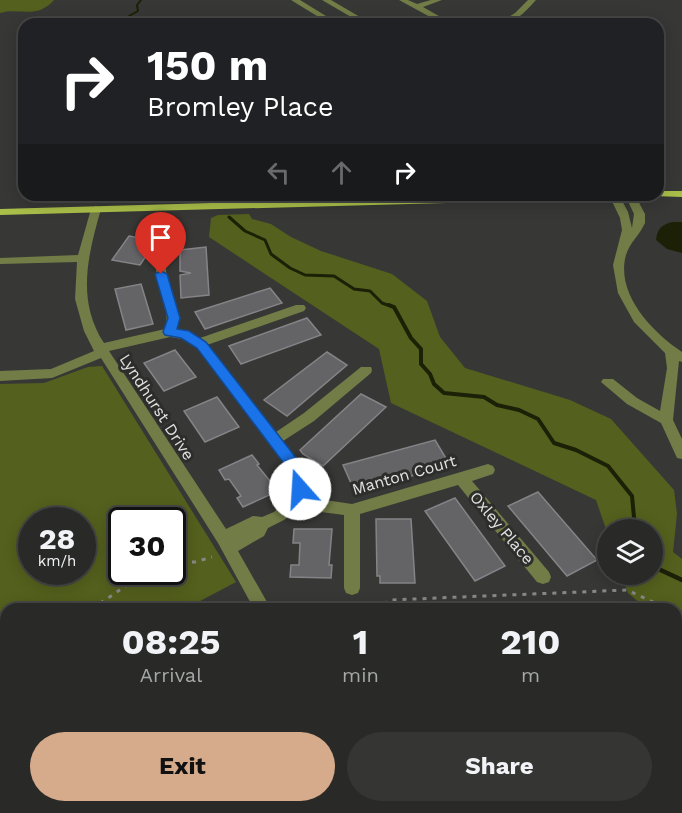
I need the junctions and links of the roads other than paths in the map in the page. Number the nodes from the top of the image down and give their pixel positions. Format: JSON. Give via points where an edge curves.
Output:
{"nodes":[{"id":1,"x":295,"y":0,"type":"edge"},
{"id":2,"x":326,"y":0,"type":"edge"},
{"id":3,"x":403,"y":0,"type":"edge"},
{"id":4,"x":532,"y":0,"type":"edge"},
{"id":5,"x":431,"y":1,"type":"edge"},
{"id":6,"x":416,"y":7,"type":"junction"},
{"id":7,"x":325,"y":18,"type":"edge"},
{"id":8,"x":358,"y":18,"type":"edge"},
{"id":9,"x":437,"y":18,"type":"edge"},
{"id":10,"x":513,"y":18,"type":"edge"},
{"id":11,"x":664,"y":194,"type":"edge"},
{"id":12,"x":682,"y":194,"type":"edge"},
{"id":13,"x":340,"y":201,"type":"edge"},
{"id":14,"x":617,"y":201,"type":"edge"},
{"id":15,"x":633,"y":201,"type":"edge"},
{"id":16,"x":96,"y":209,"type":"junction"},
{"id":17,"x":0,"y":212,"type":"edge"},
{"id":18,"x":627,"y":240,"type":"junction"},
{"id":19,"x":173,"y":241,"type":"dead end"},
{"id":20,"x":83,"y":258,"type":"junction"},
{"id":21,"x":0,"y":261,"type":"edge"},
{"id":22,"x":300,"y":308,"type":"dead end"},
{"id":23,"x":170,"y":332,"type":"junction"},
{"id":24,"x":199,"y":343,"type":"junction"},
{"id":25,"x":102,"y":353,"type":"junction"},
{"id":26,"x":677,"y":355,"type":"edge"},
{"id":27,"x":366,"y":370,"type":"dead end"},
{"id":28,"x":0,"y":376,"type":"edge"},
{"id":29,"x":677,"y":376,"type":"edge"},
{"id":30,"x":608,"y":382,"type":"dead end"},
{"id":31,"x":666,"y":420,"type":"junction"},
{"id":32,"x":274,"y":440,"type":"junction"},
{"id":33,"x":682,"y":454,"type":"edge"},
{"id":34,"x":488,"y":470,"type":"dead end"},
{"id":35,"x":461,"y":478,"type":"junction"},
{"id":36,"x":295,"y":503,"type":"junction"},
{"id":37,"x":352,"y":510,"type":"junction"},
{"id":38,"x":226,"y":543,"type":"junction"},
{"id":39,"x":543,"y":577,"type":"dead end"},
{"id":40,"x":352,"y":588,"type":"dead end"},
{"id":41,"x":260,"y":603,"type":"edge"}],
"edges":[{"from":1,"to":7,"type":"street"},
{"from":2,"to":8,"type":"street"},
{"from":3,"to":6,"type":"street"},
{"from":4,"to":10,"type":"street"},
{"from":5,"to":6,"type":"street"},
{"from":6,"to":9,"type":"street"},
{"from":11,"to":12,"type":"main road"},
{"from":13,"to":16,"type":"main road"},
{"from":14,"to":18,"type":"street","via":[[627,221]]},
{"from":15,"to":18,"type":"street","via":[[642,218]]},
{"from":16,"to":17,"type":"main road"},
{"from":16,"to":20,"type":"street","name":"Lyndhurst Drive"},
{"from":18,"to":26,"type":"street","via":[[619,265],[626,298],[637,316]]},
{"from":19,"to":23,"type":"street","via":[[161,266],[174,318]]},
{"from":20,"to":21,"type":"street"},
{"from":20,"to":25,"type":"street","name":"Lyndhurst Drive","via":[[78,285],[80,301]]},
{"from":22,"to":24,"type":"street"},
{"from":23,"to":24,"type":"street","via":[[184,334]]},
{"from":23,"to":25,"type":"street","via":[[137,339],[132,345]]},
{"from":24,"to":32,"type":"street"},
{"from":25,"to":28,"type":"street","via":[[52,373]]},
{"from":25,"to":38,"type":"street","name":"Lyndhurst Drive"},
{"from":26,"to":29,"type":"street","via":[[673,368]]},
{"from":27,"to":32,"type":"street"},
{"from":29,"to":31,"type":"street"},
{"from":30,"to":31,"type":"street"},
{"from":31,"to":33,"type":"street"},
{"from":32,"to":36,"type":"street","via":[[300,478]]},
{"from":34,"to":35,"type":"street","name":"Manton Court"},
{"from":35,"to":37,"type":"street","name":"Manton Court"},
{"from":35,"to":39,"type":"street","name":"Oxley Place"},
{"from":36,"to":37,"type":"street","name":"Manton Court"},
{"from":36,"to":38,"type":"street","via":[[263,524],[259,531]]},
{"from":37,"to":40,"type":"street"},
{"from":38,"to":41,"type":"street","name":"Lyndhurst Drive"}]}
